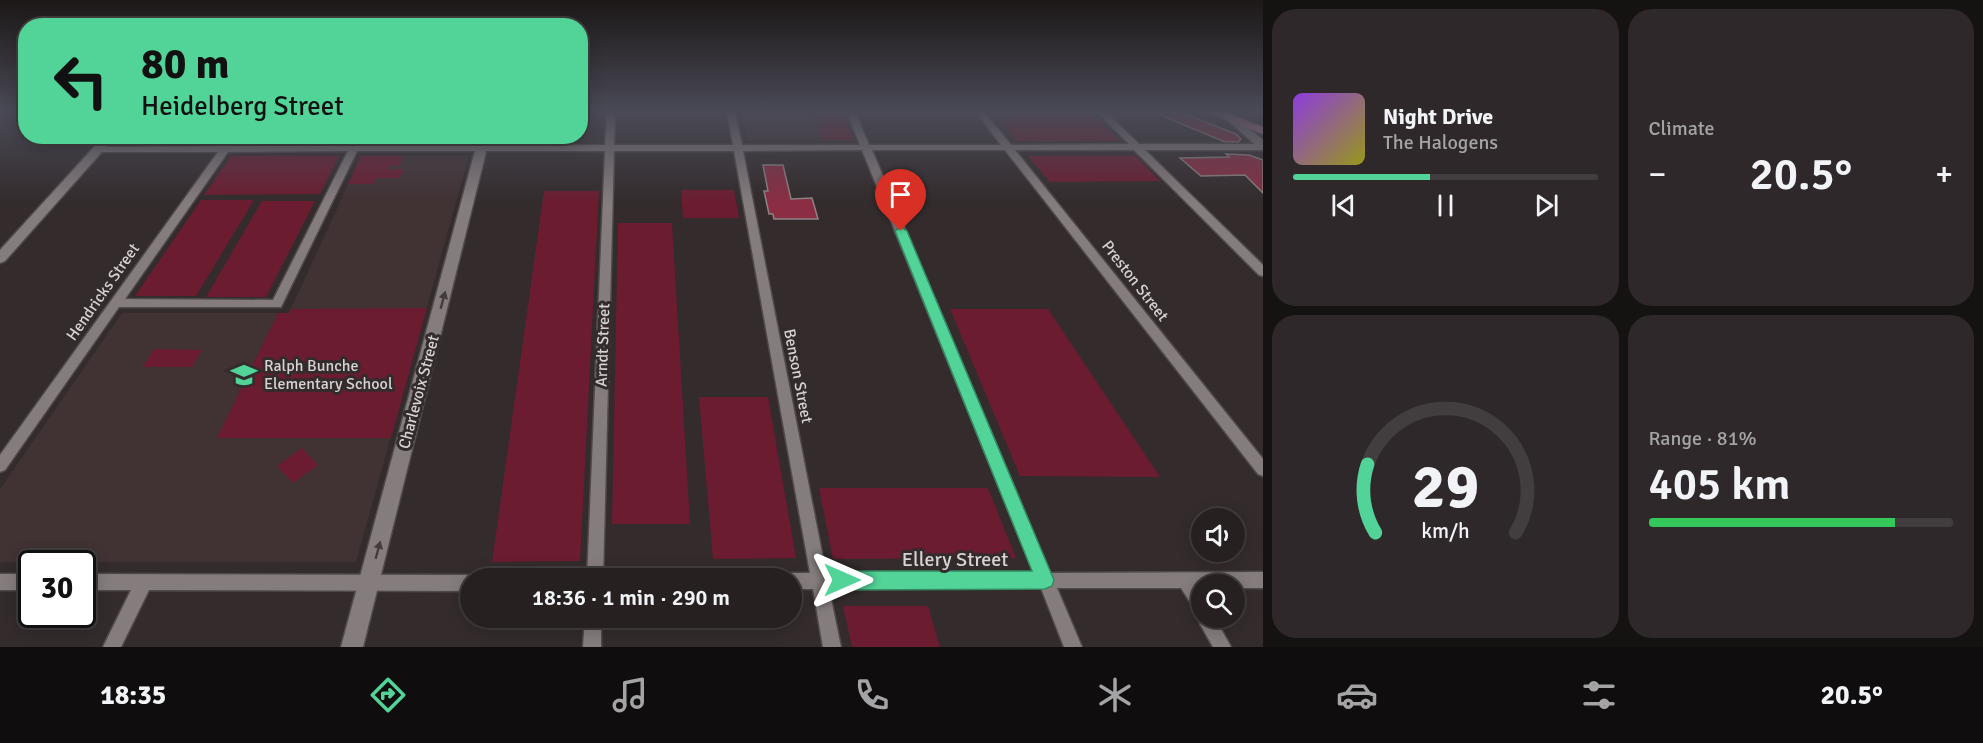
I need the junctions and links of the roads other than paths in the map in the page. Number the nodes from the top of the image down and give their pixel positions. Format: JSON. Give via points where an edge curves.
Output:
{"nodes":[{"id":1,"x":610,"y":142,"type":"edge"},
{"id":2,"x":737,"y":142,"type":"edge"},
{"id":3,"x":864,"y":142,"type":"edge"},
{"id":4,"x":1004,"y":142,"type":"edge"},
{"id":5,"x":1131,"y":142,"type":"edge"},
{"id":6,"x":104,"y":144,"type":"edge"},
{"id":7,"x":229,"y":144,"type":"edge"},
{"id":8,"x":356,"y":144,"type":"edge"},
{"id":9,"x":441,"y":144,"type":"edge"},
{"id":10,"x":483,"y":144,"type":"edge"},
{"id":11,"x":534,"y":144,"type":"edge"},
{"id":12,"x":1263,"y":146,"type":"edge"},
{"id":13,"x":610,"y":147,"type":"junction"},
{"id":14,"x":738,"y":147,"type":"junction"},
{"id":15,"x":866,"y":147,"type":"junction"},
{"id":16,"x":1008,"y":147,"type":"junction"},
{"id":17,"x":1136,"y":147,"type":"junction"},
{"id":18,"x":226,"y":148,"type":"junction"},
{"id":19,"x":354,"y":148,"type":"junction"},
{"id":20,"x":100,"y":149,"type":"junction"},
{"id":21,"x":0,"y":258,"type":"edge"},
{"id":22,"x":1263,"y":272,"type":"edge"},
{"id":23,"x":116,"y":303,"type":"junction"},
{"id":24,"x":0,"y":466,"type":"edge"},
{"id":25,"x":1263,"y":470,"type":"edge"},
{"id":26,"x":595,"y":568,"type":"edge"},
{"id":27,"x":1045,"y":580,"type":"junction"},
{"id":28,"x":1185,"y":580,"type":"junction"},
{"id":29,"x":1263,"y":580,"type":"edge"},
{"id":30,"x":802,"y":581,"type":"edge"},
{"id":31,"x":820,"y":581,"type":"junction"},
{"id":32,"x":0,"y":582,"type":"edge"},
{"id":33,"x":18,"y":582,"type":"edge"},
{"id":34,"x":96,"y":582,"type":"edge"},
{"id":35,"x":144,"y":582,"type":"junction"},
{"id":36,"x":370,"y":582,"type":"junction"},
{"id":37,"x":460,"y":583,"type":"edge"},
{"id":38,"x":1191,"y":590,"type":"edge"},
{"id":39,"x":593,"y":628,"type":"edge"},
{"id":40,"x":1212,"y":628,"type":"edge"},
{"id":41,"x":112,"y":647,"type":"edge"},
{"id":42,"x":352,"y":647,"type":"edge"},
{"id":43,"x":592,"y":647,"type":"edge"},
{"id":44,"x":832,"y":647,"type":"edge"},
{"id":45,"x":1073,"y":647,"type":"edge"},
{"id":46,"x":1222,"y":647,"type":"edge"}],
"edges":[{"from":1,"to":13,"type":"street","name":"Arndt Street"},
{"from":2,"to":14,"type":"street","name":"Benson Street"},
{"from":3,"to":15,"type":"street"},
{"from":4,"to":16,"type":"street","name":"Preston Street"},
{"from":5,"to":17,"type":"street"},
{"from":6,"to":20,"type":"street"},
{"from":7,"to":18,"type":"street","name":"Hendricks Street"},
{"from":8,"to":19,"type":"street"},
{"from":9,"to":19,"type":"street"},
{"from":36,"to":10,"type":"street","name":"Charlevoix Street","one_way":true},
{"from":11,"to":13,"type":"street"},
{"from":12,"to":17,"type":"street"},
{"from":13,"to":14,"type":"street"},
{"from":13,"to":26,"type":"street","name":"Arndt Street"},
{"from":14,"to":15,"type":"street"},
{"from":14,"to":31,"type":"street","name":"Benson Street"},
{"from":15,"to":16,"type":"street"},
{"from":15,"to":27,"type":"street"},
{"from":16,"to":17,"type":"street"},
{"from":16,"to":25,"type":"street","name":"Preston Street"},
{"from":17,"to":22,"type":"street"},
{"from":18,"to":19,"type":"street"},
{"from":18,"to":20,"type":"street"},
{"from":18,"to":23,"type":"street","name":"Hendricks Street"},
{"from":19,"to":23,"type":"street","via":[[277,304]]},
{"from":20,"to":21,"type":"street"},
{"from":23,"to":24,"type":"street","name":"Hendricks Street"},
{"from":27,"to":28,"type":"street","name":"Ellery Street"},
{"from":27,"to":31,"type":"street","name":"Ellery Street"},
{"from":27,"to":45,"type":"street"},
{"from":28,"to":29,"type":"street","name":"Ellery Street"},
{"from":28,"to":38,"type":"street"},
{"from":30,"to":31,"type":"street","name":"Ellery Street"},
{"from":31,"to":44,"type":"street","name":"Benson Street"},
{"from":32,"to":33,"type":"street"},
{"from":34,"to":35,"type":"street"},
{"from":35,"to":36,"type":"street"},
{"from":35,"to":41,"type":"street"},
{"from":36,"to":37,"type":"street"},
{"from":36,"to":42,"type":"street","name":"Charlevoix Street"},
{"from":39,"to":43,"type":"street"},
{"from":40,"to":46,"type":"street"}]}
